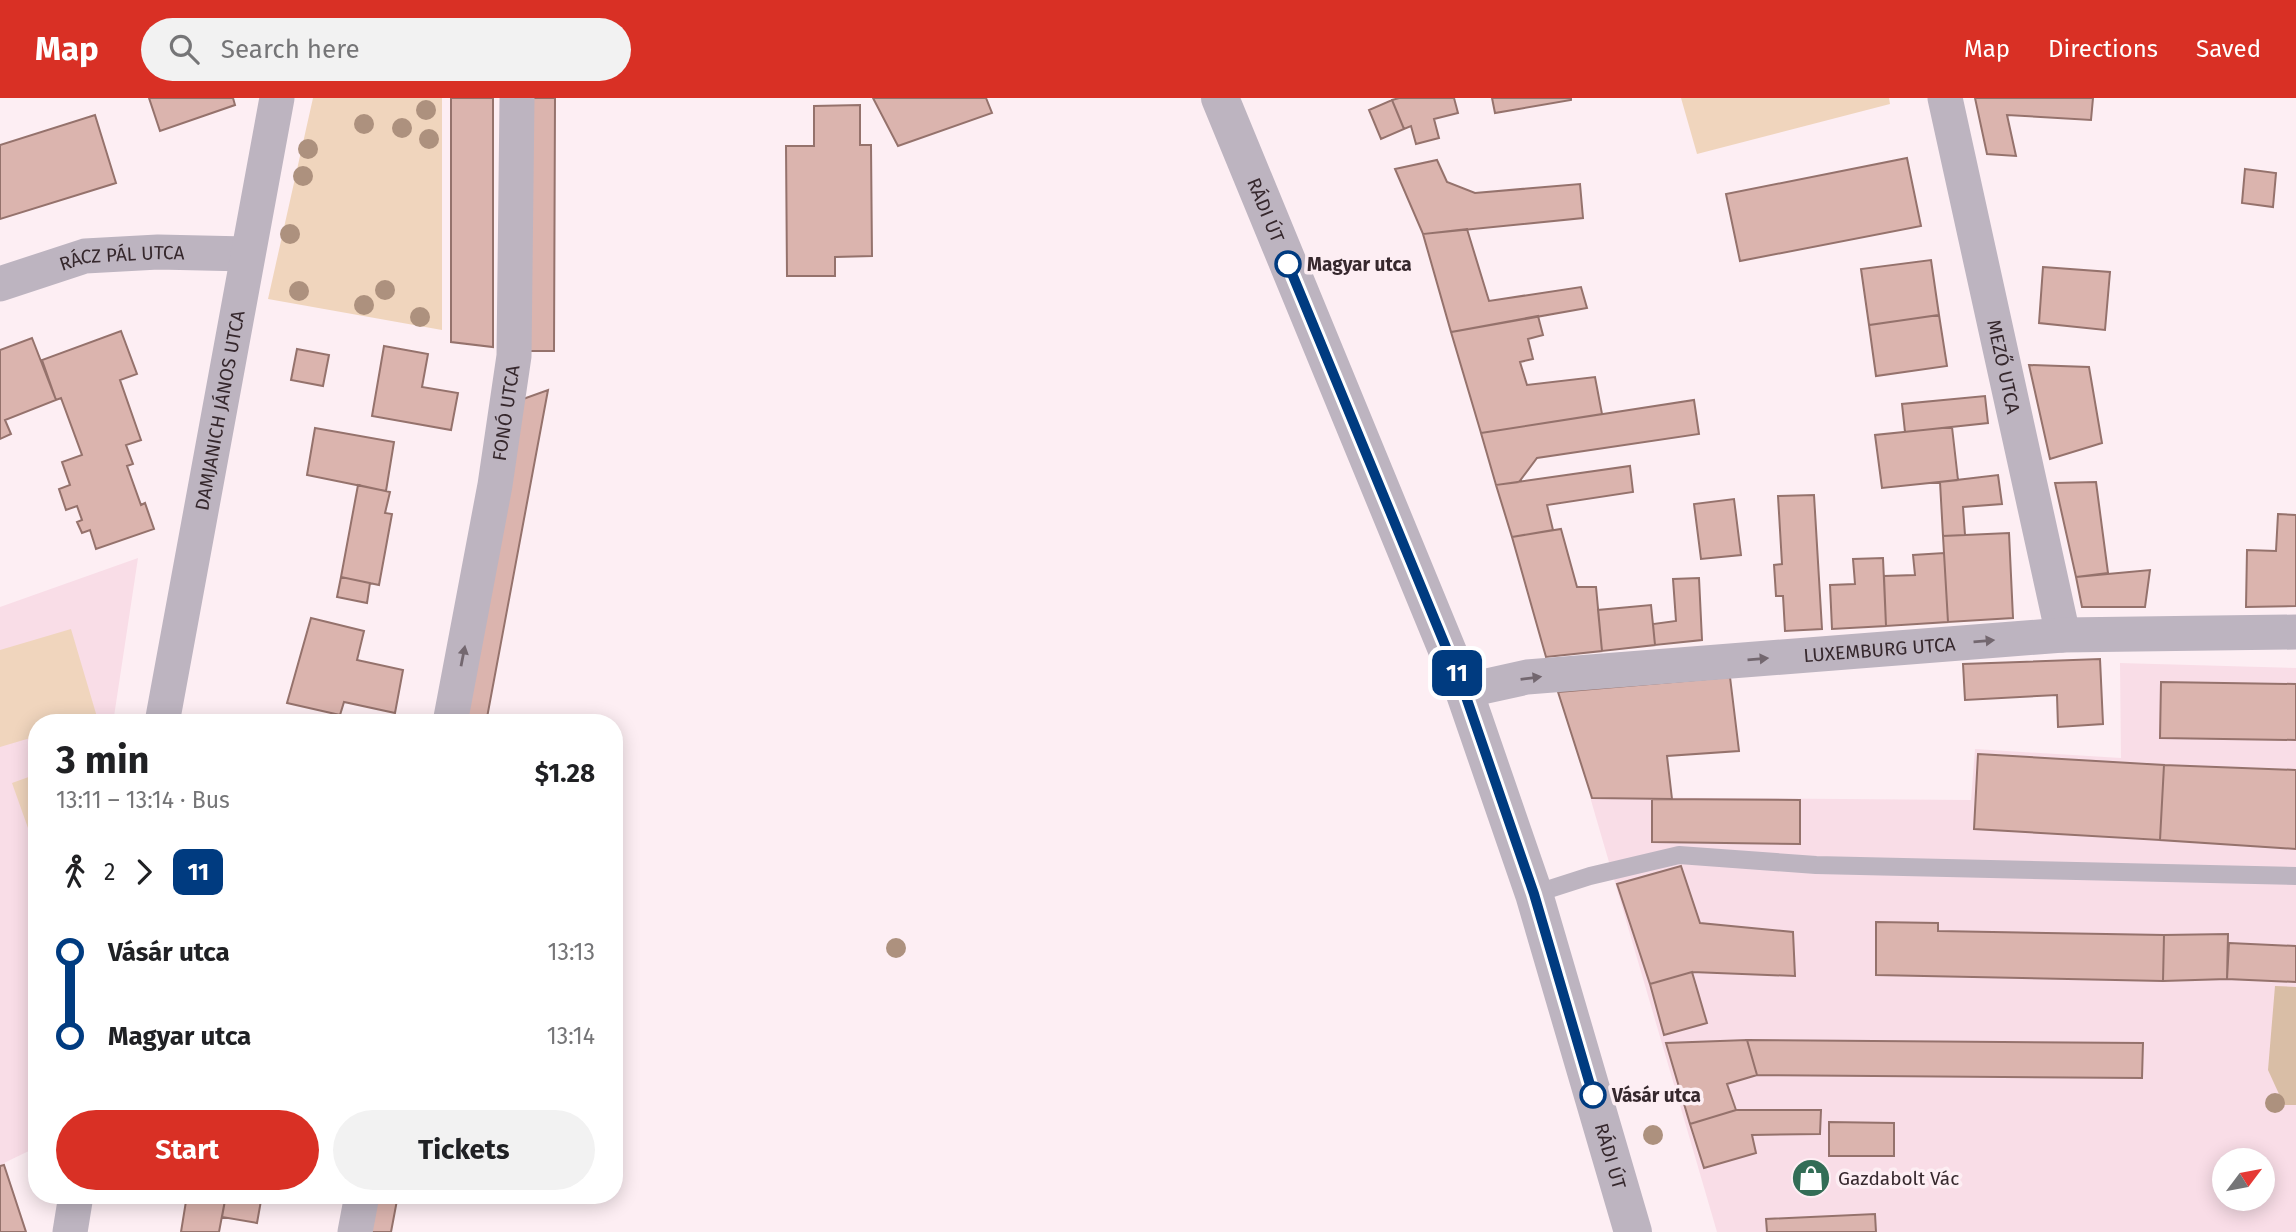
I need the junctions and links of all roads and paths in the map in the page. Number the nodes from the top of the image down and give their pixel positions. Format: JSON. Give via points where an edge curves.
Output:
{"nodes":[{"id":1,"x":277,"y":98,"type":"edge"},
{"id":2,"x":517,"y":98,"type":"edge"},
{"id":3,"x":1220,"y":98,"type":"edge"},
{"id":4,"x":1945,"y":98,"type":"edge"},
{"id":5,"x":247,"y":254,"type":"junction"},
{"id":6,"x":0,"y":284,"type":"edge"},
{"id":7,"x":2296,"y":632,"type":"edge"},
{"id":8,"x":2063,"y":635,"type":"junction"},
{"id":9,"x":1464,"y":691,"type":"junction"},
{"id":10,"x":164,"y":714,"type":"edge"},
{"id":11,"x":452,"y":714,"type":"edge"},
{"id":12,"x":2296,"y":876,"type":"edge"},
{"id":13,"x":1534,"y":894,"type":"junction"},
{"id":14,"x":75,"y":1204,"type":"edge"},
{"id":15,"x":360,"y":1204,"type":"edge"},
{"id":16,"x":70,"y":1232,"type":"edge"},
{"id":17,"x":355,"y":1232,"type":"edge"},
{"id":18,"x":1633,"y":1232,"type":"edge"}],
"edges":[{"from":1,"to":5,"type":"street","name":"DAMJANICH JÁNOS UTCA"},
{"from":11,"to":2,"type":"street","name":"FONÓ UTCA","one_way":true,"via":[[514,356]]},
{"from":3,"to":9,"type":"street","name":"RÁDI ÚT"},
{"from":4,"to":8,"type":"street","name":"MEZŐ UTCA"},
{"from":5,"to":6,"type":"street","name":"RÁCZ PÁL UTCA","via":[[85,256]]},
{"from":5,"to":10,"type":"street","name":"DAMJANICH JÁNOS UTCA"},
{"from":7,"to":8,"type":"street","name":"LUXEMBURG UTCA"},
{"from":9,"to":8,"type":"street","name":"LUXEMBURG UTCA","one_way":true,"via":[[1527,677]]},
{"from":9,"to":13,"type":"street","name":"RÁDI ÚT"},
{"from":12,"to":13,"type":"lane","via":[[1815,865],[1679,855]]},
{"from":13,"to":18,"type":"street","name":"RÁDI ÚT"},
{"from":14,"to":16,"type":"street"},
{"from":15,"to":17,"type":"street"}]}
